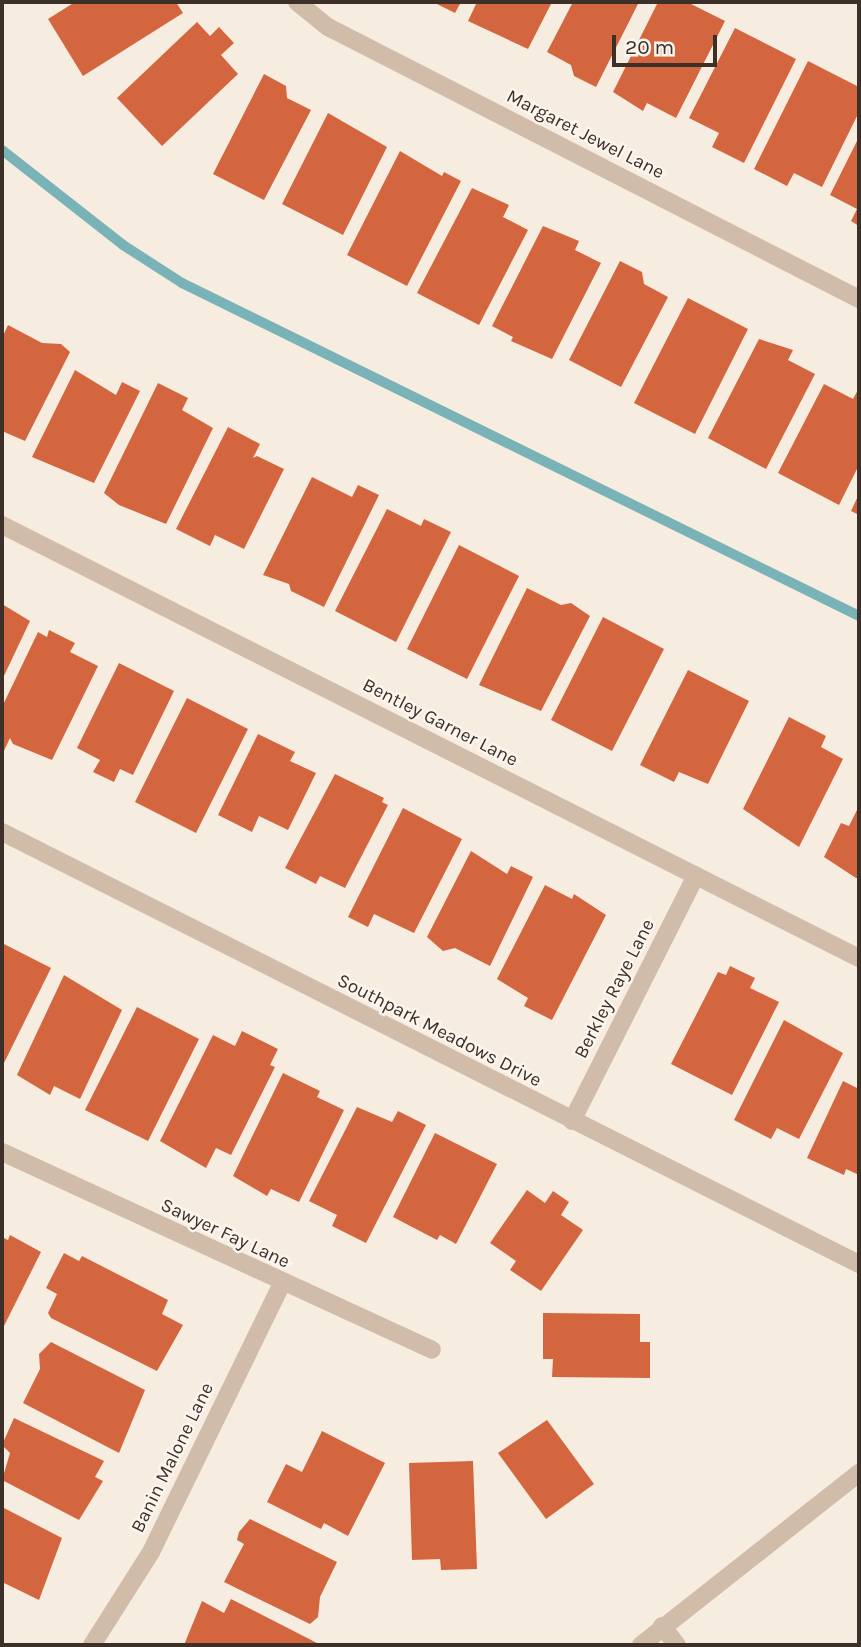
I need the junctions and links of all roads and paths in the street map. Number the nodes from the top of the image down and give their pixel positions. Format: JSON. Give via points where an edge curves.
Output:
{"nodes":[{"id":1,"x":297,"y":2,"type":"edge"},
{"id":2,"x":859,"y":299,"type":"edge"},
{"id":3,"x":2,"y":525,"type":"edge"},
{"id":4,"x":2,"y":832,"type":"edge"},
{"id":5,"x":696,"y":876,"type":"junction"},
{"id":6,"x":859,"y":958,"type":"edge"},
{"id":7,"x":572,"y":1121,"type":"junction"},
{"id":8,"x":2,"y":1152,"type":"edge"},
{"id":9,"x":859,"y":1264,"type":"edge"},
{"id":10,"x":282,"y":1284,"type":"junction"},
{"id":11,"x":432,"y":1350,"type":"dead end"},
{"id":12,"x":859,"y":1472,"type":"edge"},
{"id":13,"x":662,"y":1626,"type":"junction"},
{"id":14,"x":92,"y":1645,"type":"edge"},
{"id":15,"x":640,"y":1645,"type":"edge"},
{"id":16,"x":677,"y":1645,"type":"edge"}],
"edges":[{"from":1,"to":2,"type":"street","name":"Margaret Jewel Lane","via":[[328,27]]},
{"from":3,"to":5,"type":"street","name":"Bentley Garner Lane"},
{"from":4,"to":7,"type":"street","name":"Southpark Meadows Drive"},
{"from":5,"to":6,"type":"street","name":"Bentley Garner Lane"},
{"from":5,"to":7,"type":"street","name":"Berkley Raye Lane"},
{"from":7,"to":9,"type":"street","name":"Southpark Meadows Drive"},
{"from":8,"to":10,"type":"street","name":"Sawyer Fay Lane"},
{"from":10,"to":11,"type":"street","name":"Sawyer Fay Lane"},
{"from":10,"to":14,"type":"street","name":"Banin Malone Lane","via":[[151,1552]]},
{"from":12,"to":13,"type":"street"},
{"from":13,"to":15,"type":"street"},
{"from":13,"to":16,"type":"street"}]}
